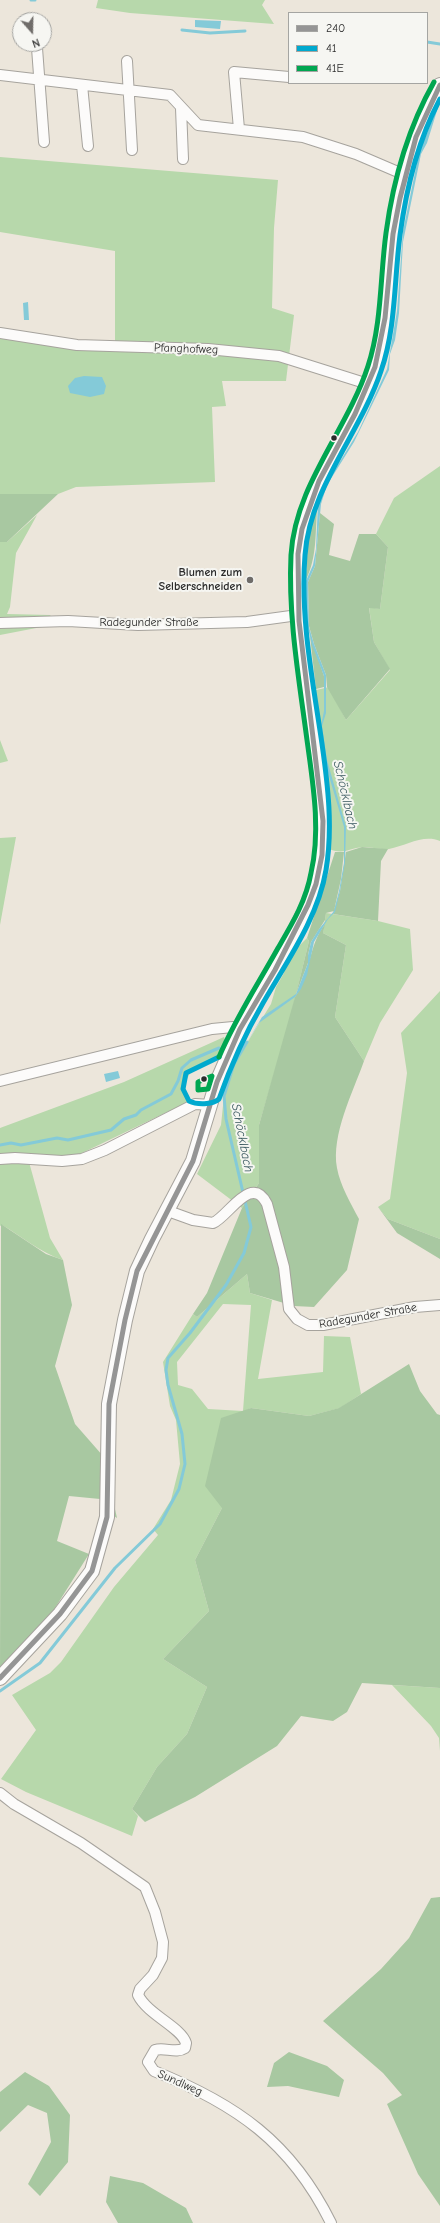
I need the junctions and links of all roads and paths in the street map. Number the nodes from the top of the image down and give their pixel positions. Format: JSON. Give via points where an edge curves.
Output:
{"nodes":[{"id":1,"x":37,"y":52,"type":"edge"},
{"id":2,"x":127,"y":61,"type":"dead end"},
{"id":3,"x":0,"y":75,"type":"edge"},
{"id":4,"x":288,"y":77,"type":"edge"},
{"id":5,"x":38,"y":80,"type":"junction"},
{"id":6,"x":82,"y":85,"type":"junction"},
{"id":7,"x":440,"y":85,"type":"edge"},
{"id":8,"x":128,"y":90,"type":"junction"},
{"id":9,"x":181,"y":108,"type":"junction"},
{"id":10,"x":239,"y":128,"type":"junction"},
{"id":11,"x":44,"y":142,"type":"dead end"},
{"id":12,"x":88,"y":146,"type":"dead end"},
{"id":13,"x":132,"y":150,"type":"dead end"},
{"id":14,"x":183,"y":159,"type":"dead end"},
{"id":15,"x":405,"y":175,"type":"junction"},
{"id":16,"x":0,"y":332,"type":"edge"},
{"id":17,"x":368,"y":384,"type":"junction"},
{"id":18,"x":298,"y":615,"type":"junction"},
{"id":19,"x":0,"y":623,"type":"edge"},
{"id":20,"x":240,"y":1029,"type":"junction"},
{"id":21,"x":0,"y":1081,"type":"edge"},
{"id":22,"x":211,"y":1105,"type":"junction"},
{"id":23,"x":0,"y":1160,"type":"edge"},
{"id":24,"x":168,"y":1211,"type":"junction"},
{"id":25,"x":440,"y":1305,"type":"edge"},
{"id":26,"x":0,"y":1678,"type":"edge"},
{"id":27,"x":0,"y":1794,"type":"edge"},
{"id":28,"x":331,"y":2223,"type":"edge"}],
"edges":[{"from":1,"to":5,"type":"street"},
{"from":2,"to":8,"type":"street"},
{"from":3,"to":5,"type":"street"},
{"from":4,"to":10,"type":"street","via":[[234,72]]},
{"from":5,"to":6,"type":"street"},
{"from":5,"to":11,"type":"street"},
{"from":6,"to":8,"type":"street"},
{"from":6,"to":12,"type":"street"},
{"from":7,"to":15,"type":"main road","via":[[425,113]]},
{"from":8,"to":9,"type":"street","via":[[170,94]]},
{"from":8,"to":13,"type":"street"},
{"from":9,"to":10,"type":"street","via":[[198,125]]},
{"from":9,"to":14,"type":"street"},
{"from":10,"to":15,"type":"street","via":[[303,137],[356,154]]},
{"from":15,"to":17,"type":"main road","via":[[394,233],[384,326]]},
{"from":16,"to":17,"type":"street","name":"Pfanghofweg","via":[[77,345],[208,349],[279,356]]},
{"from":17,"to":18,"type":"main road","via":[[319,479],[305,516],[298,552]]},
{"from":18,"to":19,"type":"street","name":"Radegunder Straße","via":[[232,622],[138,625],[68,621]]},
{"from":18,"to":20,"type":"main road","via":[[322,801],[322,855],[316,884],[300,923]]},
{"from":20,"to":21,"type":"street","via":[[212,1029]]},
{"from":20,"to":22,"type":"main road","via":[[223,1067]]},
{"from":22,"to":23,"type":"street","via":[[195,1104],[82,1159]]},
{"from":22,"to":24,"type":"main road","via":[[193,1161]]},
{"from":24,"to":25,"type":"street","name":"Radegunder Straße","via":[[193,1220],[213,1223],[243,1197],[257,1193],[263,1196],[284,1267],[288,1309],[297,1319],[308,1325],[323,1325],[415,1307]]},
{"from":24,"to":26,"type":"main road","via":[[139,1266],[125,1320],[109,1404],[107,1517],[92,1571],[60,1614]]},
{"from":27,"to":28,"type":"street","name":"Sundlweg","via":[[81,1843],[145,1887],[163,1942],[162,1958],[138,1995],[162,2021],[181,2033],[186,2043],[185,2048],[180,2051],[160,2048],[154,2050],[148,2062],[150,2067],[222,2103],[260,2130],[300,2173]]}]}
